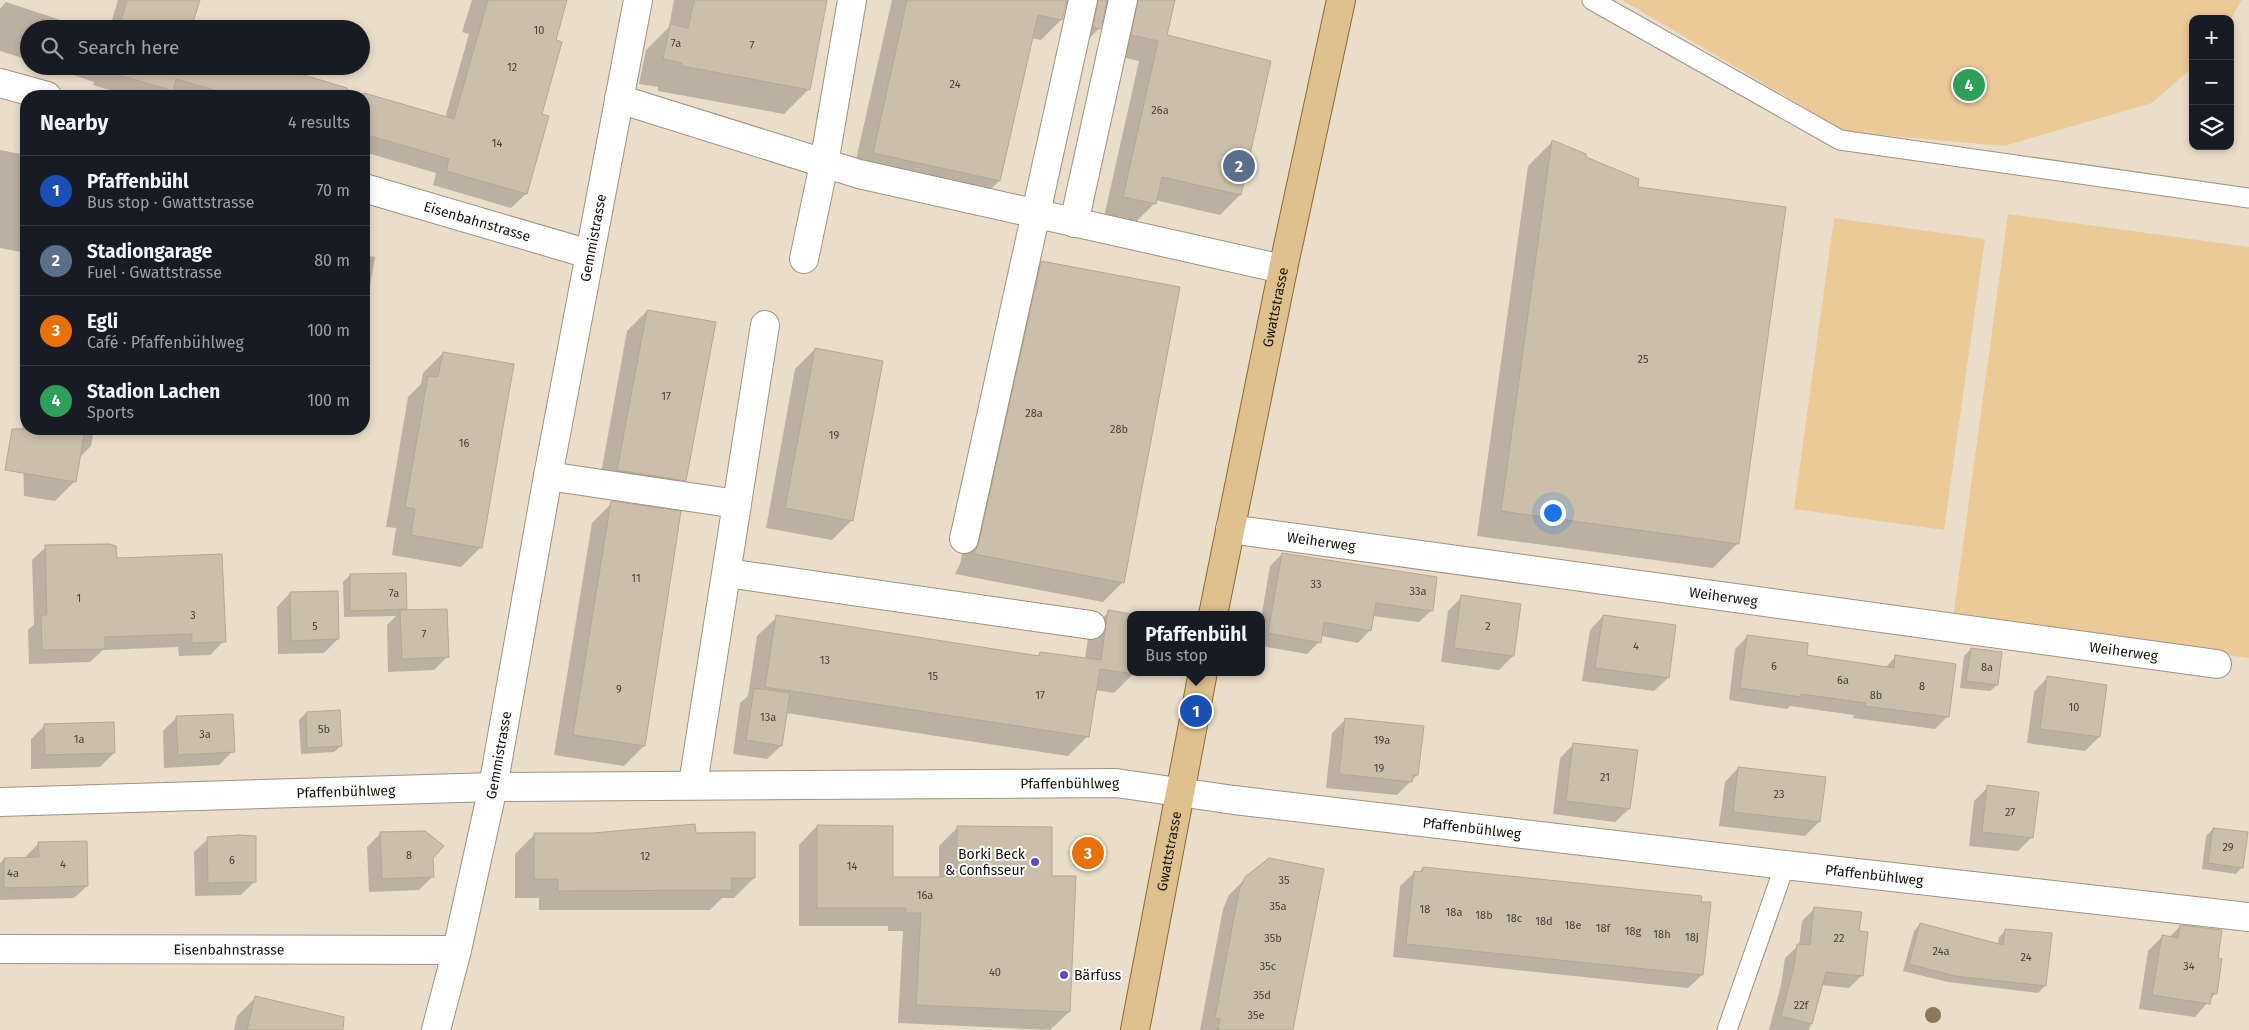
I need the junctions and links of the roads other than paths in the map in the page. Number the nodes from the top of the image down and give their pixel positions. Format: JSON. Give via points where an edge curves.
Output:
{"nodes":[{"id":1,"x":638,"y":0,"type":"edge"},
{"id":2,"x":852,"y":0,"type":"edge"},
{"id":3,"x":1083,"y":0,"type":"edge"},
{"id":4,"x":1123,"y":0,"type":"edge"},
{"id":5,"x":1341,"y":0,"type":"edge"},
{"id":6,"x":1592,"y":0,"type":"edge"},
{"id":7,"x":0,"y":83,"type":"edge"},
{"id":8,"x":25,"y":90,"type":"edge"},
{"id":9,"x":619,"y":99,"type":"junction"},
{"id":10,"x":824,"y":164,"type":"junction"},
{"id":11,"x":370,"y":190,"type":"edge"},
{"id":12,"x":2249,"y":198,"type":"edge"},
{"id":13,"x":1036,"y":215,"type":"junction"},
{"id":14,"x":1074,"y":223,"type":"junction"},
{"id":15,"x":589,"y":254,"type":"junction"},
{"id":16,"x":804,"y":259,"type":"dead end"},
{"id":17,"x":1283,"y":269,"type":"junction"},
{"id":18,"x":765,"y":325,"type":"dead end"},
{"id":19,"x":548,"y":476,"type":"junction"},
{"id":20,"x":737,"y":504,"type":"junction"},
{"id":21,"x":1230,"y":529,"type":"junction"},
{"id":22,"x":964,"y":539,"type":"dead end"},
{"id":23,"x":727,"y":573,"type":"junction"},
{"id":24,"x":1214,"y":611,"type":"edge"},
{"id":25,"x":1091,"y":625,"type":"dead end"},
{"id":26,"x":2217,"y":664,"type":"dead end"},
{"id":27,"x":1202,"y":676,"type":"edge"},
{"id":28,"x":693,"y":784,"type":"junction"},
{"id":29,"x":493,"y":787,"type":"junction"},
{"id":30,"x":1181,"y":792,"type":"junction"},
{"id":31,"x":0,"y":802,"type":"edge"},
{"id":32,"x":1785,"y":865,"type":"junction"},
{"id":33,"x":2249,"y":917,"type":"edge"},
{"id":34,"x":0,"y":949,"type":"edge"},
{"id":35,"x":457,"y":950,"type":"junction"},
{"id":36,"x":436,"y":1030,"type":"edge"},
{"id":37,"x":1134,"y":1030,"type":"edge"},
{"id":38,"x":1728,"y":1030,"type":"edge"}],
"edges":[{"from":1,"to":9,"type":"street","name":"Gemmistrasse"},
{"from":2,"to":10,"type":"street"},
{"from":3,"to":13,"type":"street"},
{"from":4,"to":14,"type":"street"},
{"from":5,"to":17,"type":"main road","name":"Gwattstrasse"},
{"from":6,"to":12,"type":"lane","via":[[1840,140]]},
{"from":7,"to":8,"type":"street"},
{"from":9,"to":10,"type":"street"},
{"from":9,"to":15,"type":"street","name":"Gemmistrasse"},
{"from":10,"to":13,"type":"street"},
{"from":10,"to":16,"type":"street"},
{"from":11,"to":15,"type":"street","name":"Eisenbahnstrasse"},
{"from":13,"to":14,"type":"street"},
{"from":13,"to":22,"type":"street"},
{"from":14,"to":17,"type":"street"},
{"from":15,"to":19,"type":"street","name":"Gemmistrasse"},
{"from":17,"to":21,"type":"main road","name":"Gwattstrasse"},
{"from":18,"to":20,"type":"street"},
{"from":19,"to":20,"type":"street"},
{"from":19,"to":29,"type":"street","name":"Gemmistrasse"},
{"from":20,"to":23,"type":"street"},
{"from":21,"to":24,"type":"main road","name":"Gwattstrasse"},
{"from":21,"to":26,"type":"street","name":"Weiherweg"},
{"from":23,"to":25,"type":"street"},
{"from":23,"to":28,"type":"street"},
{"from":27,"to":30,"type":"main road","name":"Gwattstrasse"},
{"from":28,"to":29,"type":"street","name":"Pfaffenbühlweg"},
{"from":28,"to":30,"type":"street","name":"Pfaffenbühlweg","via":[[1116,782]]},
{"from":29,"to":31,"type":"street","name":"Pfaffenbühlweg"},
{"from":29,"to":35,"type":"street","name":"Gemmistrasse"},
{"from":30,"to":32,"type":"street","name":"Pfaffenbühlweg"},
{"from":30,"to":37,"type":"main road","name":"Gwattstrasse"},
{"from":32,"to":33,"type":"street","name":"Pfaffenbühlweg"},
{"from":32,"to":38,"type":"lane"},
{"from":34,"to":35,"type":"street","name":"Eisenbahnstrasse"},
{"from":35,"to":36,"type":"street","name":"Gemmistrasse"}]}
